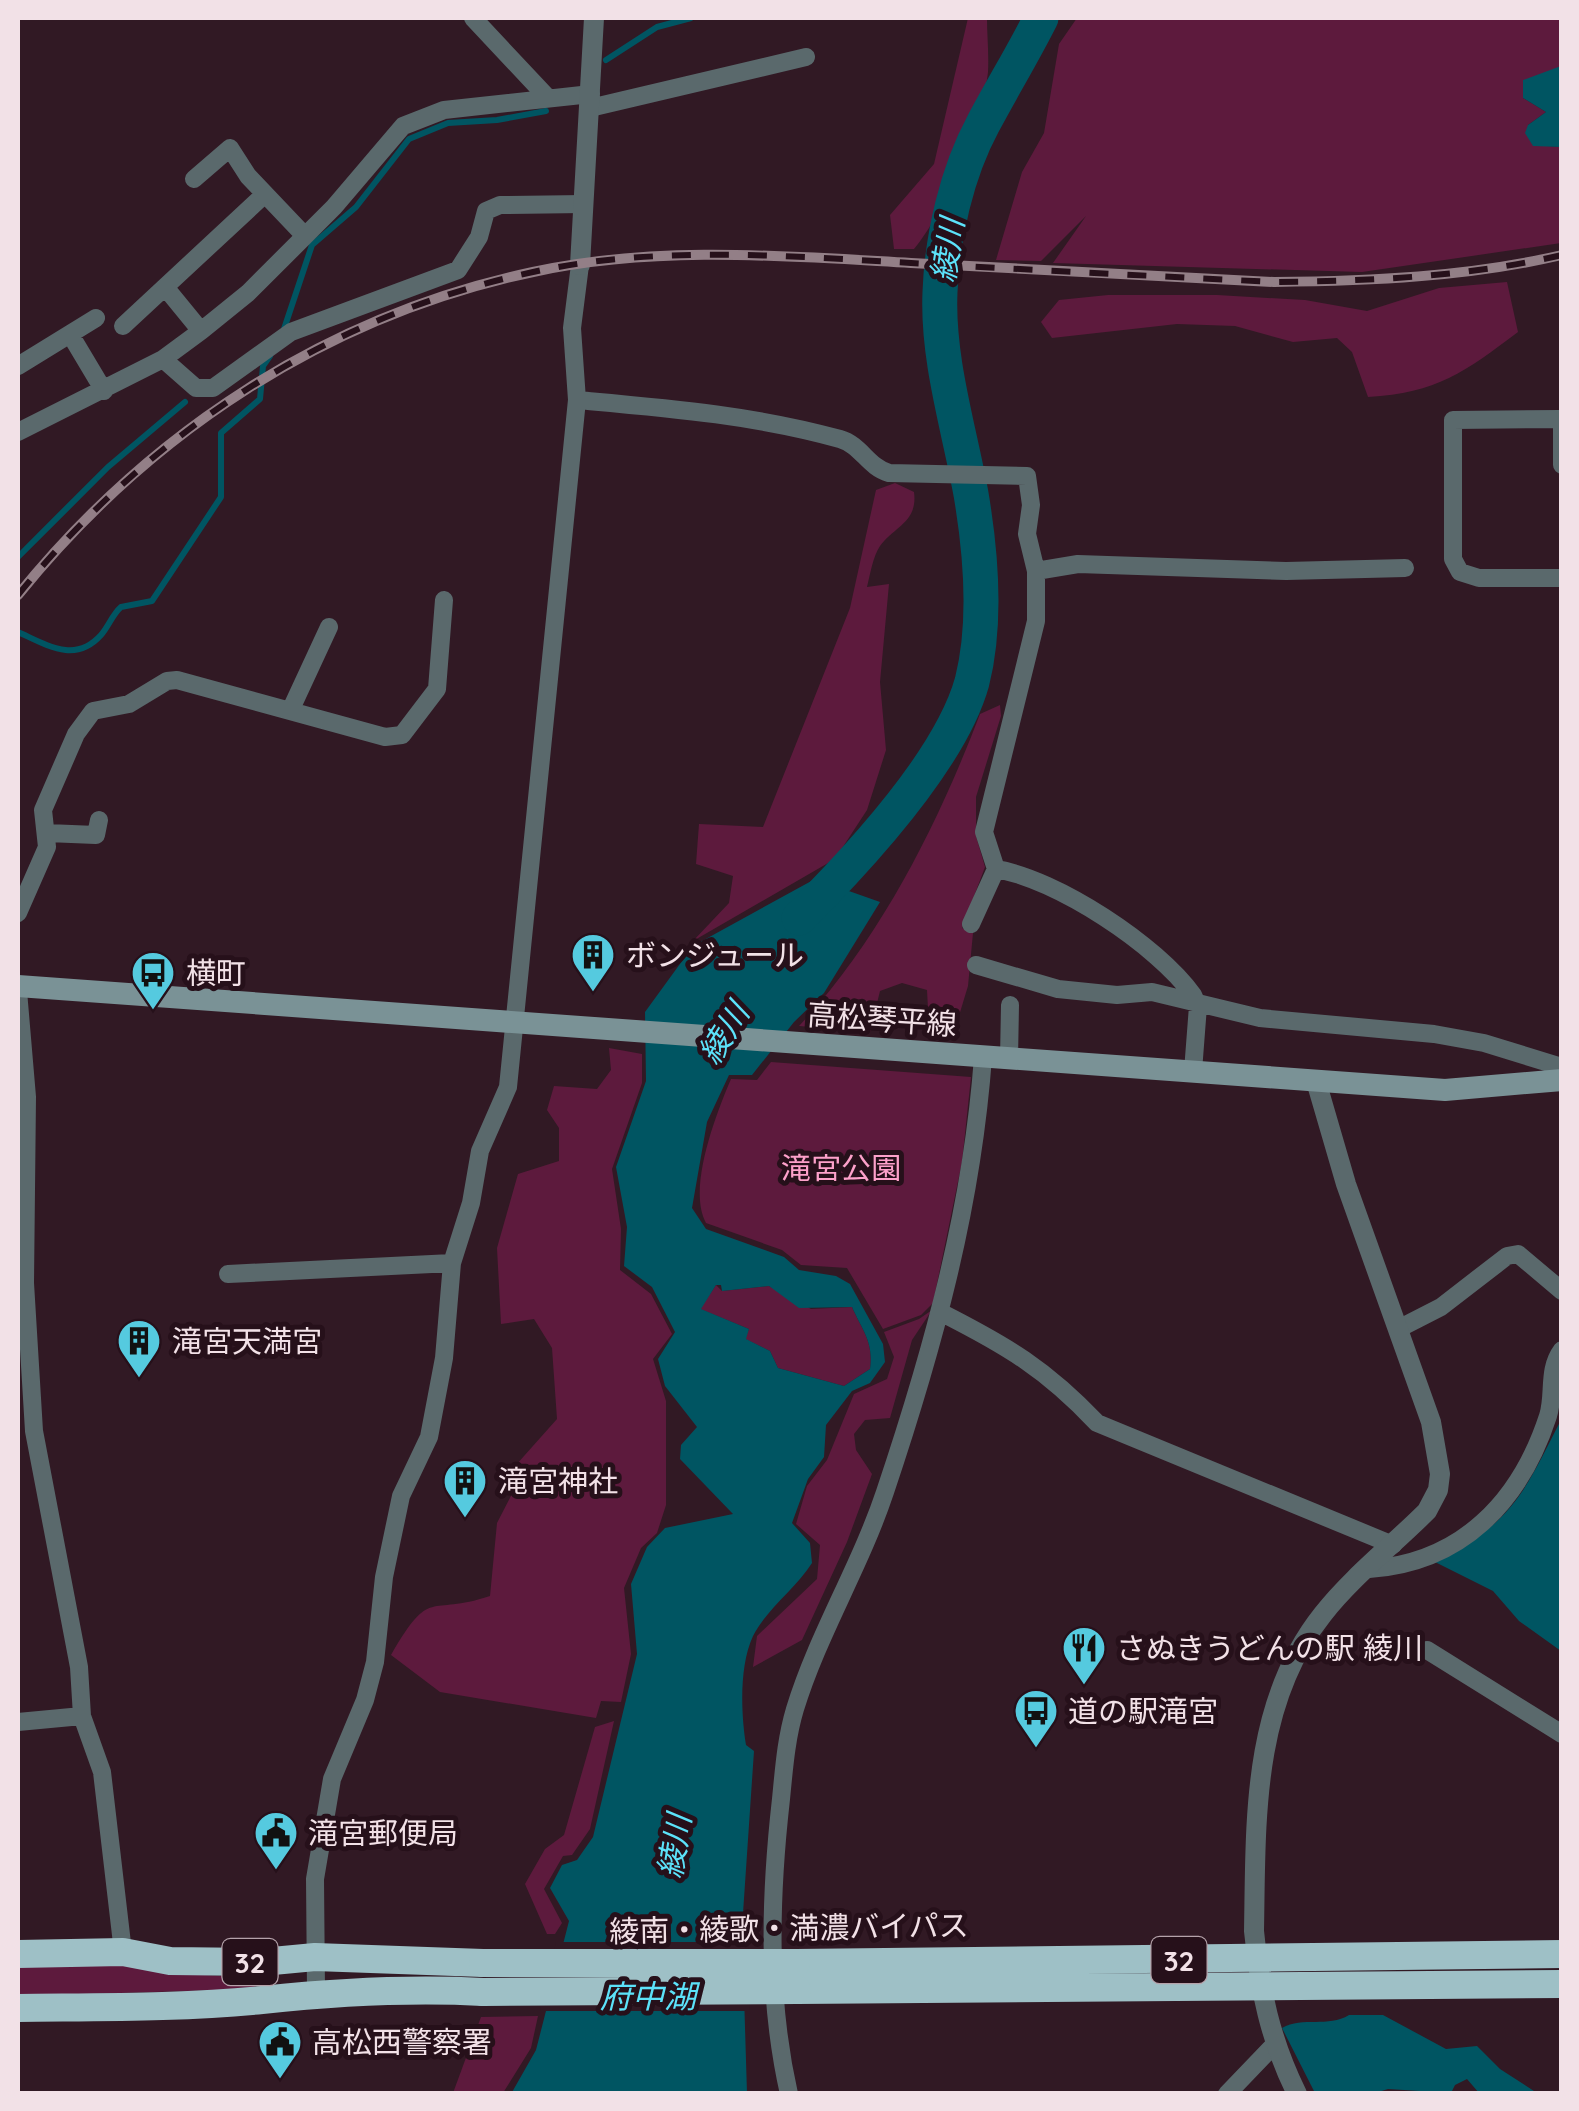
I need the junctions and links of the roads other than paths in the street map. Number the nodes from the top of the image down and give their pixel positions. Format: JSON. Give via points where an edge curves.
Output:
{"nodes":[{"id":1,"x":472,"y":18,"type":"edge"},
{"id":2,"x":594,"y":18,"type":"edge"},
{"id":3,"x":806,"y":57,"type":"dead end"},
{"id":4,"x":548,"y":98,"type":"junction"},
{"id":5,"x":591,"y":101,"type":"junction"},
{"id":6,"x":194,"y":180,"type":"dead end"},
{"id":7,"x":265,"y":194,"type":"junction"},
{"id":8,"x":584,"y":204,"type":"junction"},
{"id":9,"x":304,"y":236,"type":"junction"},
{"id":10,"x":580,"y":266,"type":"joint"},
{"id":11,"x":165,"y":287,"type":"junction"},
{"id":12,"x":96,"y":318,"type":"dead end"},
{"id":13,"x":123,"y":326,"type":"dead end"},
{"id":14,"x":201,"y":331,"type":"junction"},
{"id":15,"x":70,"y":334,"type":"junction"},
{"id":16,"x":163,"y":360,"type":"junction"},
{"id":17,"x":18,"y":366,"type":"edge"},
{"id":18,"x":104,"y":391,"type":"junction"},
{"id":19,"x":577,"y":400,"type":"junction"},
{"id":20,"x":1561,"y":419,"type":"edge"},
{"id":21,"x":18,"y":432,"type":"edge"},
{"id":22,"x":1562,"y":465,"type":"edge"},
{"id":23,"x":1404,"y":568,"type":"dead end"},
{"id":24,"x":1036,"y":571,"type":"junction"},
{"id":25,"x":1562,"y":578,"type":"edge"},
{"id":26,"x":444,"y":600,"type":"dead end"},
{"id":27,"x":329,"y":627,"type":"dead end"},
{"id":28,"x":292,"y":709,"type":"junction"},
{"id":29,"x":100,"y":820,"type":"dead end"},
{"id":30,"x":47,"y":833,"type":"junction"},
{"id":31,"x":996,"y":869,"type":"junction"},
{"id":32,"x":18,"y":912,"type":"edge"},
{"id":33,"x":971,"y":924,"type":"dead end"},
{"id":34,"x":976,"y":966,"type":"dead end"},
{"id":35,"x":18,"y":989,"type":"edge"},
{"id":36,"x":1010,"y":1005,"type":"dead end"},
{"id":37,"x":1198,"y":1006,"type":"junction"},
{"id":38,"x":512,"y":1022,"type":"junction"},
{"id":39,"x":983,"y":1057,"type":"junction"},
{"id":40,"x":1008,"y":1059,"type":"junction"},
{"id":41,"x":1562,"y":1067,"type":"edge"},
{"id":42,"x":1193,"y":1072,"type":"junction"},
{"id":43,"x":1562,"y":1080,"type":"edge"},
{"id":44,"x":1316,"y":1081,"type":"junction"},
{"id":45,"x":452,"y":1264,"type":"junction"},
{"id":46,"x":228,"y":1274,"type":"dead end"},
{"id":47,"x":1562,"y":1291,"type":"edge"},
{"id":48,"x":942,"y":1313,"type":"junction"},
{"id":49,"x":1398,"y":1329,"type":"junction"},
{"id":50,"x":1562,"y":1350,"type":"edge"},
{"id":51,"x":1394,"y":1544,"type":"junction"},
{"id":52,"x":1369,"y":1569,"type":"junction"},
{"id":53,"x":1427,"y":1650,"type":"dead end"},
{"id":54,"x":82,"y":1716,"type":"junction"},
{"id":55,"x":18,"y":1722,"type":"edge"},
{"id":56,"x":1562,"y":1734,"type":"edge"},
{"id":57,"x":123,"y":1952,"type":"junction"},
{"id":58,"x":18,"y":1954,"type":"edge"},
{"id":59,"x":1562,"y":1954,"type":"edge"},
{"id":60,"x":315,"y":1957,"type":"junction"},
{"id":61,"x":1258,"y":1973,"type":"junction"},
{"id":62,"x":797,"y":1976,"type":"junction"},
{"id":63,"x":1562,"y":1984,"type":"edge"},
{"id":64,"x":316,"y":1991,"type":"junction"},
{"id":65,"x":18,"y":2008,"type":"edge"},
{"id":66,"x":1274,"y":2045,"type":"junction"},
{"id":67,"x":789,"y":2094,"type":"edge"},
{"id":68,"x":1227,"y":2094,"type":"edge"},
{"id":69,"x":1296,"y":2094,"type":"edge"}],
"edges":[{"from":1,"to":4,"type":"street"},
{"from":2,"to":5,"type":"street"},
{"from":3,"to":5,"type":"street"},
{"from":4,"to":5,"type":"street"},
{"from":4,"to":9,"type":"street","via":[[444,110],[403,126]]},
{"from":5,"to":8,"type":"street"},
{"from":6,"to":7,"type":"street","via":[[230,148]]},
{"from":7,"to":9,"type":"street"},
{"from":7,"to":11,"type":"street"},
{"from":8,"to":10,"type":"street"},
{"from":8,"to":16,"type":"street","via":[[486,211],[458,270],[285,336],[213,388],[196,388]]},
{"from":9,"to":14,"type":"street"},
{"from":10,"to":19,"type":"street","via":[[572,328]]},
{"from":11,"to":13,"type":"street"},
{"from":11,"to":14,"type":"street"},
{"from":12,"to":15,"type":"street"},
{"from":14,"to":16,"type":"street"},
{"from":15,"to":17,"type":"street"},
{"from":15,"to":18,"type":"street"},
{"from":16,"to":18,"type":"street"},
{"from":18,"to":21,"type":"street"},
{"from":19,"to":24,"type":"street","via":[[714,412],[845,440],[873,469],[889,473],[1027,476],[1027,534]]},
{"from":19,"to":38,"type":"street"},
{"from":20,"to":22,"type":"street"},
{"from":20,"to":25,"type":"street","via":[[1453,420],[1453,559],[1460,572],[1479,578]]},
{"from":23,"to":24,"type":"street","via":[[1078,564]]},
{"from":24,"to":31,"type":"street","via":[[1036,621],[984,832]]},
{"from":26,"to":28,"type":"street","via":[[437,688],[402,736],[384,737]]},
{"from":27,"to":28,"type":"street"},
{"from":28,"to":30,"type":"street","via":[[177,680],[129,704],[93,711],[56,776],[44,810]]},
{"from":29,"to":30,"type":"street","via":[[96,835]]},
{"from":30,"to":32,"type":"street"},
{"from":31,"to":33,"type":"street"},
{"from":31,"to":37,"type":"street","via":[[1023,874],[1111,922],[1184,982]]},
{"from":34,"to":37,"type":"street","via":[[1058,990],[1152,992]]},
{"from":35,"to":38,"type":"main road","name":"高松琴平線"},
{"from":35,"to":54,"type":"street","via":[[27,1097],[25,1283],[34,1430],[76,1649]]},
{"from":36,"to":40,"type":"street"},
{"from":37,"to":41,"type":"street","via":[[1434,1034]]},
{"from":37,"to":42,"type":"street"},
{"from":38,"to":39,"type":"main road","name":"高松琴平線"},
{"from":38,"to":45,"type":"street","via":[[508,1086],[480,1151]]},
{"from":39,"to":40,"type":"main road","name":"高松琴平線"},
{"from":39,"to":48,"type":"street","via":[[971,1181]]},
{"from":40,"to":42,"type":"main road","name":"高松琴平線"},
{"from":42,"to":44,"type":"main road","name":"高松琴平線"},
{"from":43,"to":44,"type":"main road","name":"高松琴平線","via":[[1470,1091]]},
{"from":44,"to":49,"type":"street"},
{"from":45,"to":46,"type":"street"},
{"from":45,"to":60,"type":"street","via":[[429,1437],[401,1496],[375,1662],[332,1779],[316,1880]]},
{"from":47,"to":49,"type":"street","via":[[1518,1254],[1507,1256],[1441,1307]]},
{"from":48,"to":51,"type":"street","via":[[1023,1356],[1097,1423]]},
{"from":48,"to":67,"type":"street","via":[[884,1496],[788,1736],[772,1876],[776,2036]]},
{"from":49,"to":51,"type":"street","via":[[1431,1422],[1440,1474],[1434,1501]]},
{"from":50,"to":52,"type":"street","via":[[1535,1452],[1496,1513],[1458,1543],[1410,1566]]},
{"from":51,"to":52,"type":"street"},
{"from":52,"to":61,"type":"street","via":[[1311,1629],[1260,1758]]},
{"from":53,"to":56,"type":"street"},
{"from":54,"to":55,"type":"street"},
{"from":54,"to":57,"type":"street","via":[[102,1772]]},
{"from":57,"to":58,"type":"highway","name":"綾南・綾歌・満濃バイパス","number":"32"},
{"from":57,"to":60,"type":"highway","name":"綾南・綾歌・満濃バイパス","number":"32","via":[[170,1960]]},
{"from":59,"to":61,"type":"highway","name":"綾南・綾歌・満濃バイパス","number":"32"},
{"from":60,"to":62,"type":"highway","name":"綾南・綾歌・満濃バイパス","number":"32","bridge":true},
{"from":60,"to":64,"type":"street"},
{"from":61,"to":62,"type":"highway","name":"綾南・綾歌・満濃バイパス","number":"32"},
{"from":61,"to":63,"type":"highway","name":"綾南・綾歌・満濃バイパス","number":"32"},
{"from":61,"to":66,"type":"street"},
{"from":62,"to":64,"type":"highway","name":"綾南・綾歌・満濃バイパス","number":"32","bridge":true,"via":[[483,1992]]},
{"from":64,"to":65,"type":"highway","name":"綾南・綾歌・満濃バイパス","number":"32","via":[[261,2000]]},
{"from":66,"to":68,"type":"street"},
{"from":66,"to":69,"type":"street"}]}
